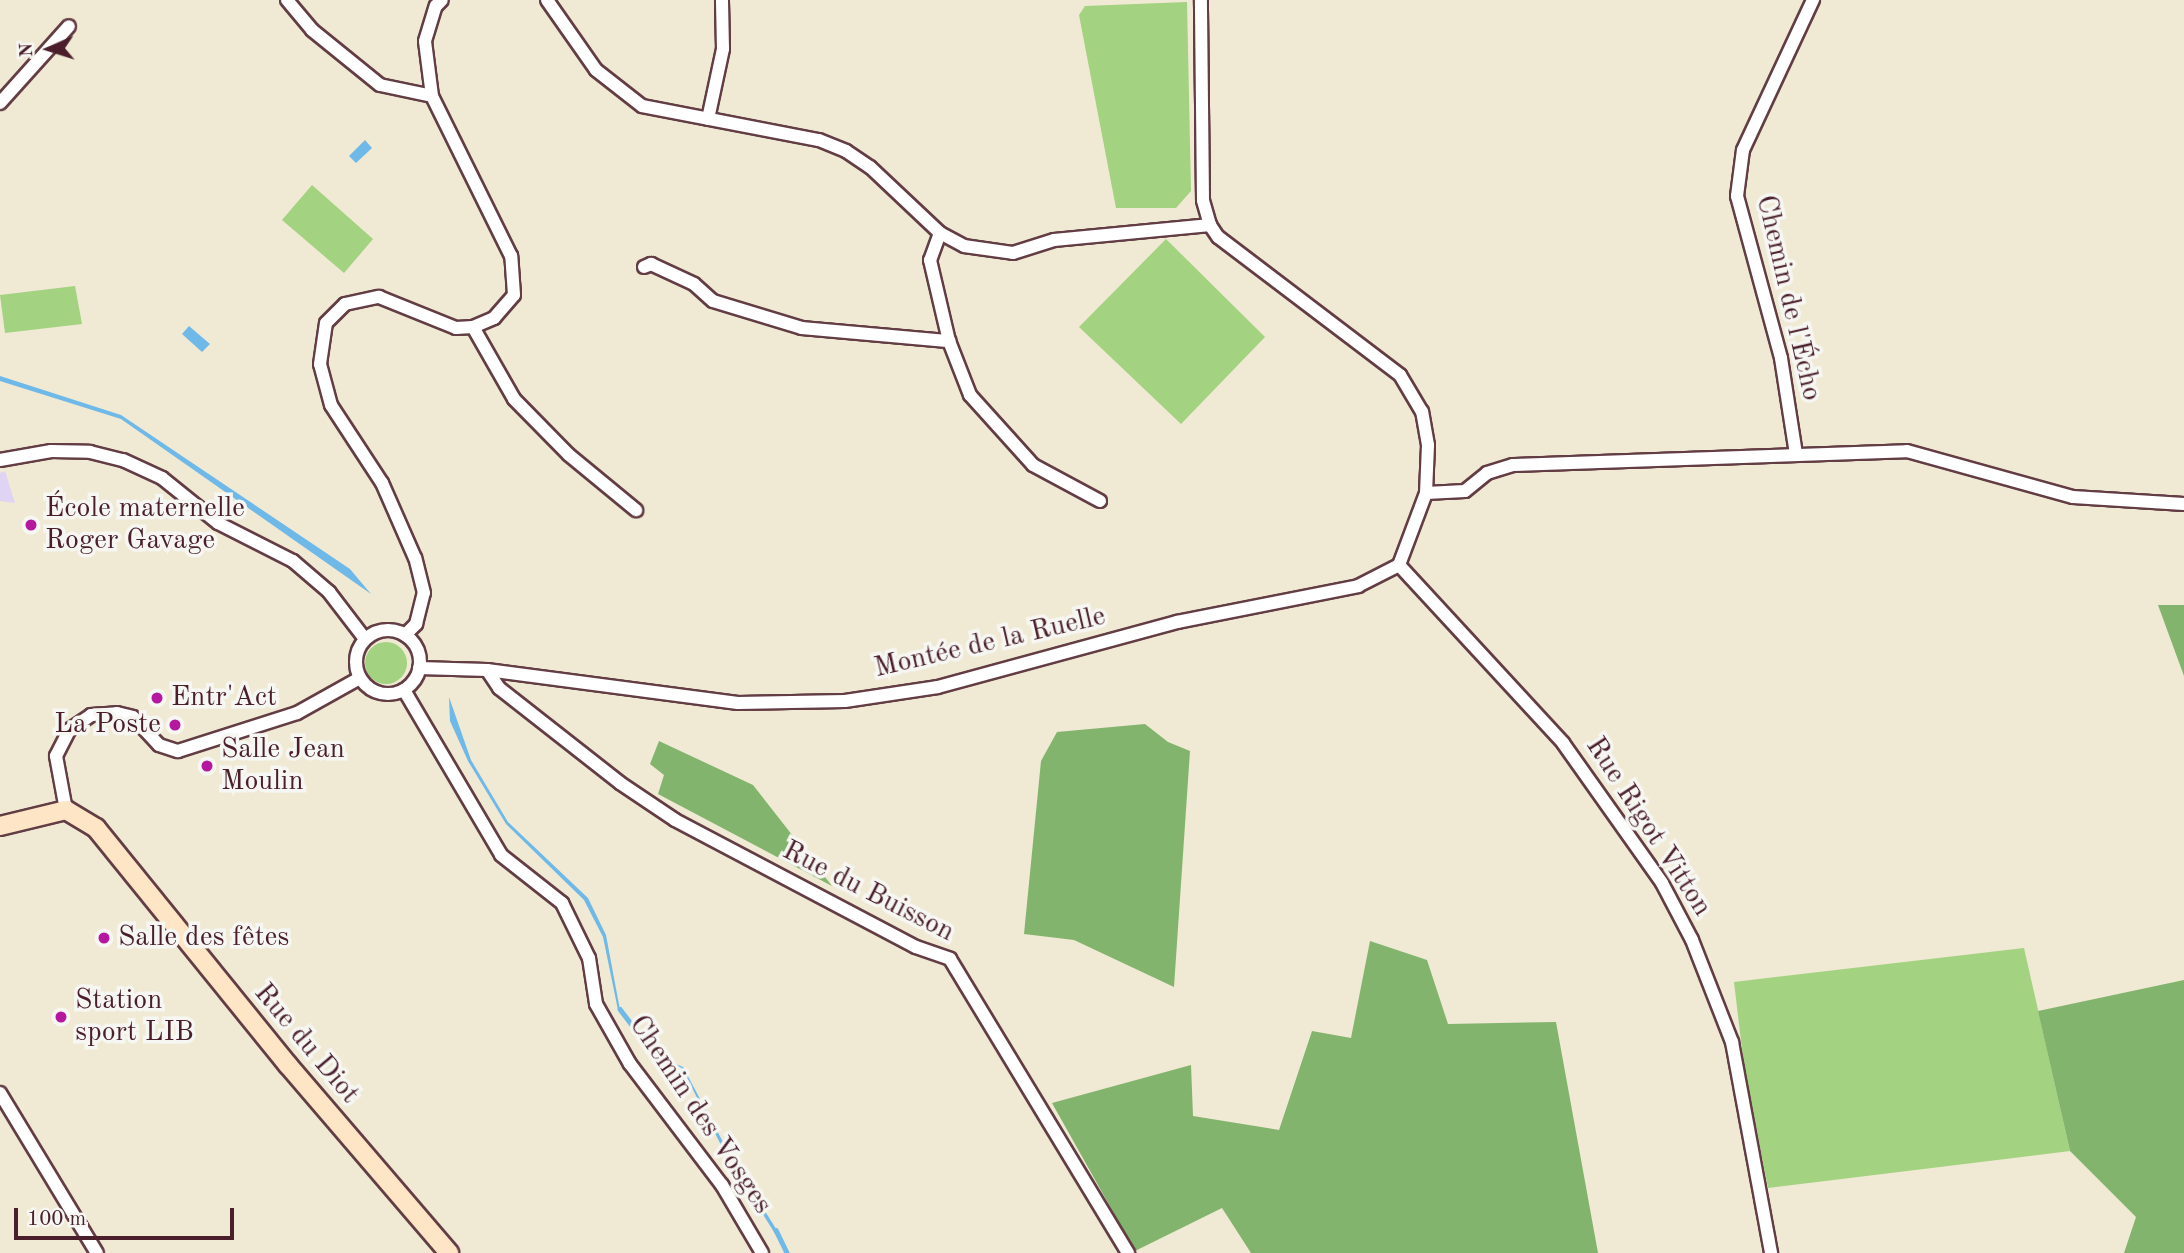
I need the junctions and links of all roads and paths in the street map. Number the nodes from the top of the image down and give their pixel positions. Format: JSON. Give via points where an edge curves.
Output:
{"nodes":[{"id":1,"x":287,"y":0,"type":"edge"},
{"id":2,"x":442,"y":0,"type":"edge"},
{"id":3,"x":547,"y":0,"type":"edge"},
{"id":4,"x":722,"y":0,"type":"edge"},
{"id":5,"x":1201,"y":0,"type":"edge"},
{"id":6,"x":1812,"y":0,"type":"edge"},
{"id":7,"x":69,"y":26,"type":"dead end"},
{"id":8,"x":432,"y":96,"type":"junction"},
{"id":9,"x":0,"y":103,"type":"edge"},
{"id":10,"x":708,"y":119,"type":"junction"},
{"id":11,"x":1210,"y":225,"type":"junction"},
{"id":12,"x":940,"y":233,"type":"junction"},
{"id":13,"x":644,"y":267,"type":"dead end"},
{"id":14,"x":473,"y":327,"type":"junction"},
{"id":15,"x":949,"y":341,"type":"junction"},
{"id":16,"x":1796,"y":454,"type":"junction"},
{"id":17,"x":0,"y":460,"type":"edge"},
{"id":18,"x":1426,"y":493,"type":"junction"},
{"id":19,"x":1100,"y":501,"type":"dead end"},
{"id":20,"x":2184,"y":504,"type":"edge"},
{"id":21,"x":636,"y":510,"type":"dead end"},
{"id":22,"x":1399,"y":565,"type":"junction"},
{"id":23,"x":405,"y":635,"type":"junction"},
{"id":24,"x":365,"y":639,"type":"junction"},
{"id":25,"x":419,"y":668,"type":"junction"},
{"id":26,"x":487,"y":670,"type":"junction"},
{"id":27,"x":360,"y":678,"type":"junction"},
{"id":28,"x":404,"y":690,"type":"junction"},
{"id":29,"x":66,"y":810,"type":"junction"},
{"id":30,"x":0,"y":826,"type":"edge"},
{"id":31,"x":0,"y":1093,"type":"edge"},
{"id":32,"x":97,"y":1253,"type":"edge"},
{"id":33,"x":449,"y":1253,"type":"edge"},
{"id":34,"x":762,"y":1253,"type":"edge"},
{"id":35,"x":1128,"y":1253,"type":"edge"},
{"id":36,"x":1771,"y":1253,"type":"edge"}],
"edges":[{"from":1,"to":8,"type":"street","via":[[312,30],[380,85]]},
{"from":2,"to":8,"type":"street","via":[[425,41]]},
{"from":3,"to":10,"type":"street","via":[[596,70],[642,106]]},
{"from":4,"to":10,"type":"street","via":[[723,48]]},
{"from":5,"to":11,"type":"street","via":[[1203,200]]},
{"from":6,"to":16,"type":"street","name":"Chemin de l'Écho","via":[[1743,150],[1737,196],[1781,358]]},
{"from":7,"to":9,"type":"street"},
{"from":8,"to":14,"type":"street","via":[[511,256],[514,295],[494,318]]},
{"from":10,"to":12,"type":"street","via":[[819,140],[846,151],[870,167]]},
{"from":11,"to":12,"type":"street","via":[[1054,240],[1013,253],[964,246]]},
{"from":11,"to":18,"type":"street","via":[[1218,237],[1400,375],[1422,412],[1428,445]]},
{"from":12,"to":15,"type":"street","via":[[930,260]]},
{"from":13,"to":15,"type":"street","via":[[651,264],[694,284],[713,301],[802,328]]},
{"from":14,"to":21,"type":"street","via":[[514,399],[569,455]]},
{"from":14,"to":23,"type":"street","via":[[456,328],[379,297],[345,304],[326,323],[320,364],[331,405],[404,526],[424,593],[416,624]]},
{"from":15,"to":19,"type":"street","via":[[970,395],[1000,431],[1033,465]]},
{"from":16,"to":18,"type":"street","via":[[1513,465],[1487,474],[1465,491]]},
{"from":16,"to":20,"type":"street","via":[[1907,451],[2073,497]]},
{"from":17,"to":24,"type":"street","via":[[63,450],[90,452],[123,460],[162,478],[218,523],[293,561],[330,592]]},
{"from":18,"to":22,"type":"street"},
{"from":22,"to":26,"type":"street","name":"Montée de la Ruelle","via":[[1358,586],[1177,622],[938,687],[845,701],[738,703]]},
{"from":22,"to":36,"type":"street","name":"Rue Rigot Vitton","via":[[1563,743],[1668,894],[1692,940],[1732,1042]]},
{"from":23,"to":24,"type":"street","via":[[384,630]]},
{"from":23,"to":25,"type":"street","via":[[416,647]]},
{"from":24,"to":27,"type":"street","via":[[356,658]]},
{"from":25,"to":26,"type":"street","name":"Montée de la Ruelle"},
{"from":25,"to":28,"type":"street"},
{"from":26,"to":35,"type":"street","name":"Rue du Buisson","via":[[499,688],[675,820],[916,947],[950,959]]},
{"from":27,"to":28,"type":"street","via":[[384,694]]},
{"from":27,"to":29,"type":"street","via":[[297,713],[178,751],[159,745],[132,717],[91,715],[69,730],[56,756]]},
{"from":28,"to":34,"type":"street","name":"Chemin des Vosges","via":[[501,855],[562,903],[589,957],[596,1004],[630,1064],[722,1185]]},
{"from":29,"to":30,"type":"street"},
{"from":29,"to":33,"type":"street","name":"Rue du Diot","via":[[96,828],[288,1065]]},
{"from":31,"to":32,"type":"street"}]}
